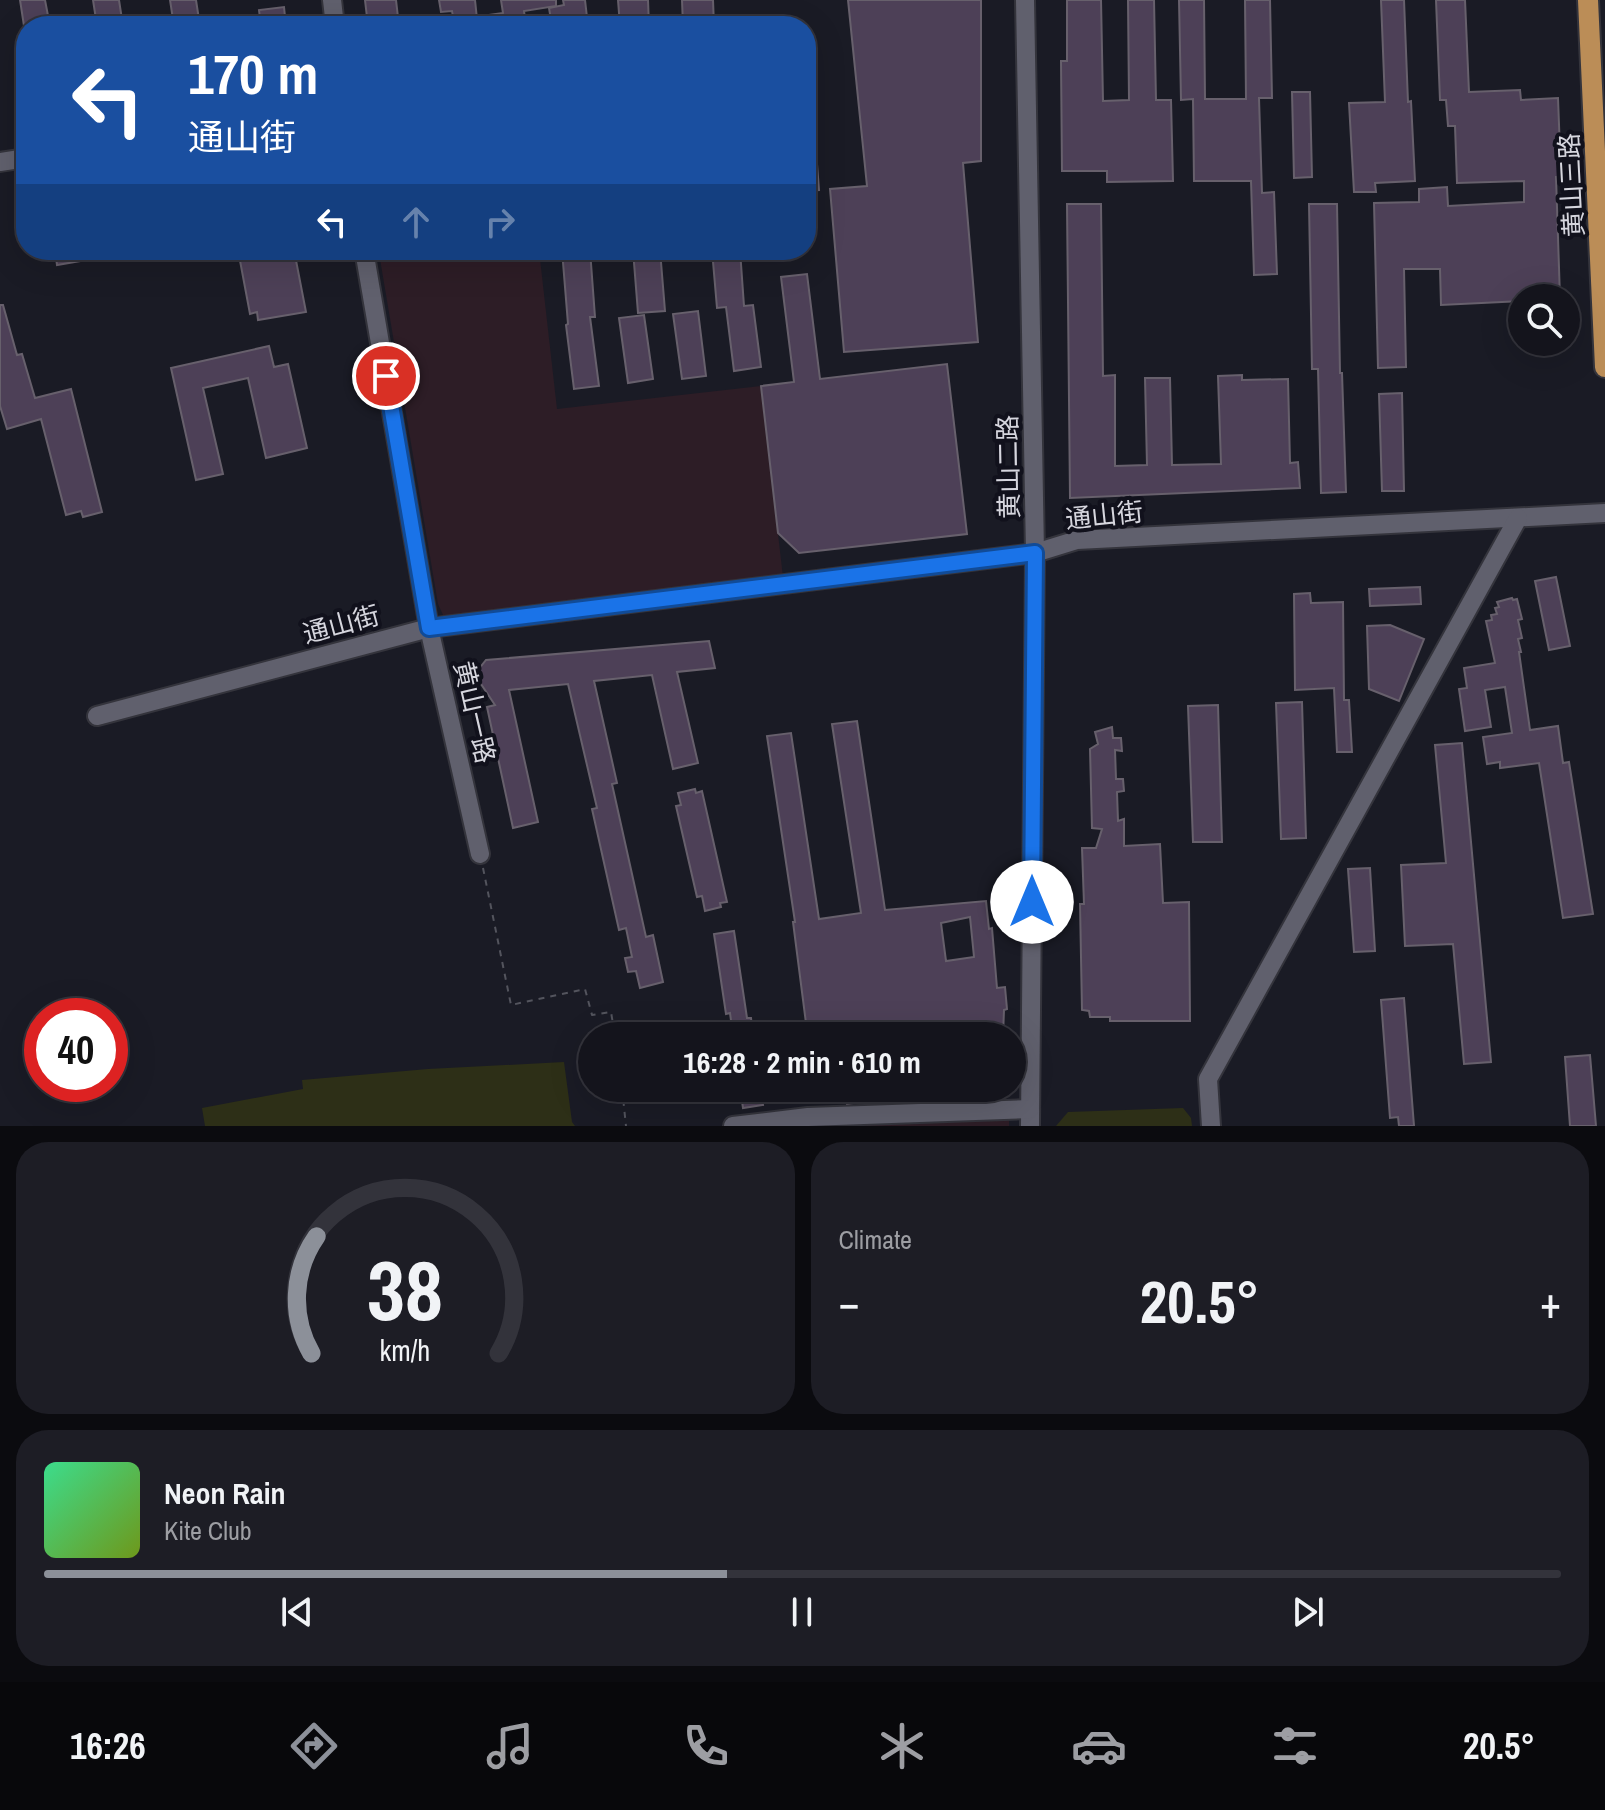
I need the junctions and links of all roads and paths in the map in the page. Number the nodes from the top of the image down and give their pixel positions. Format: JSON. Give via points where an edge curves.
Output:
{"nodes":[{"id":1,"x":1025,"y":0,"type":"edge"},
{"id":2,"x":1588,"y":0,"type":"edge"},
{"id":3,"x":366,"y":260,"type":"edge"},
{"id":4,"x":1605,"y":367,"type":"edge"},
{"id":5,"x":1605,"y":513,"type":"edge"},
{"id":6,"x":1518,"y":518,"type":"junction"},
{"id":7,"x":1035,"y":553,"type":"junction"},
{"id":8,"x":429,"y":628,"type":"junction"},
{"id":9,"x":97,"y":716,"type":"dead end"},
{"id":10,"x":480,"y":854,"type":"joint"},
{"id":11,"x":613,"y":1022,"type":"edge"},
{"id":12,"x":623,"y":1102,"type":"edge"},
{"id":13,"x":1030,"y":1118,"type":"edge"},
{"id":14,"x":745,"y":1125,"type":"edge"},
{"id":15,"x":626,"y":1126,"type":"edge"},
{"id":16,"x":1211,"y":1126,"type":"edge"}],
"edges":[{"from":1,"to":7,"type":"street","name":"黄山二路"},
{"from":2,"to":4,"type":"main road","name":"黄山三路"},
{"from":3,"to":8,"type":"street","name":"黄山一路"},
{"from":5,"to":6,"type":"street","name":"通山街"},
{"from":6,"to":7,"type":"street","name":"通山街","via":[[1077,540]]},
{"from":6,"to":16,"type":"street","via":[[1208,1079]]},
{"from":7,"to":8,"type":"street","name":"通山街"},
{"from":7,"to":13,"type":"street","name":"黄山二路"},
{"from":8,"to":9,"type":"street","name":"通山街"},
{"from":8,"to":10,"type":"street","name":"黄山一路"},
{"from":10,"to":11,"type":"path","via":[[511,1005],[585,989],[592,1015],[611,1012]]},
{"from":12,"to":15,"type":"path"},
{"from":13,"to":14,"type":"street","via":[[808,1117]]}]}
